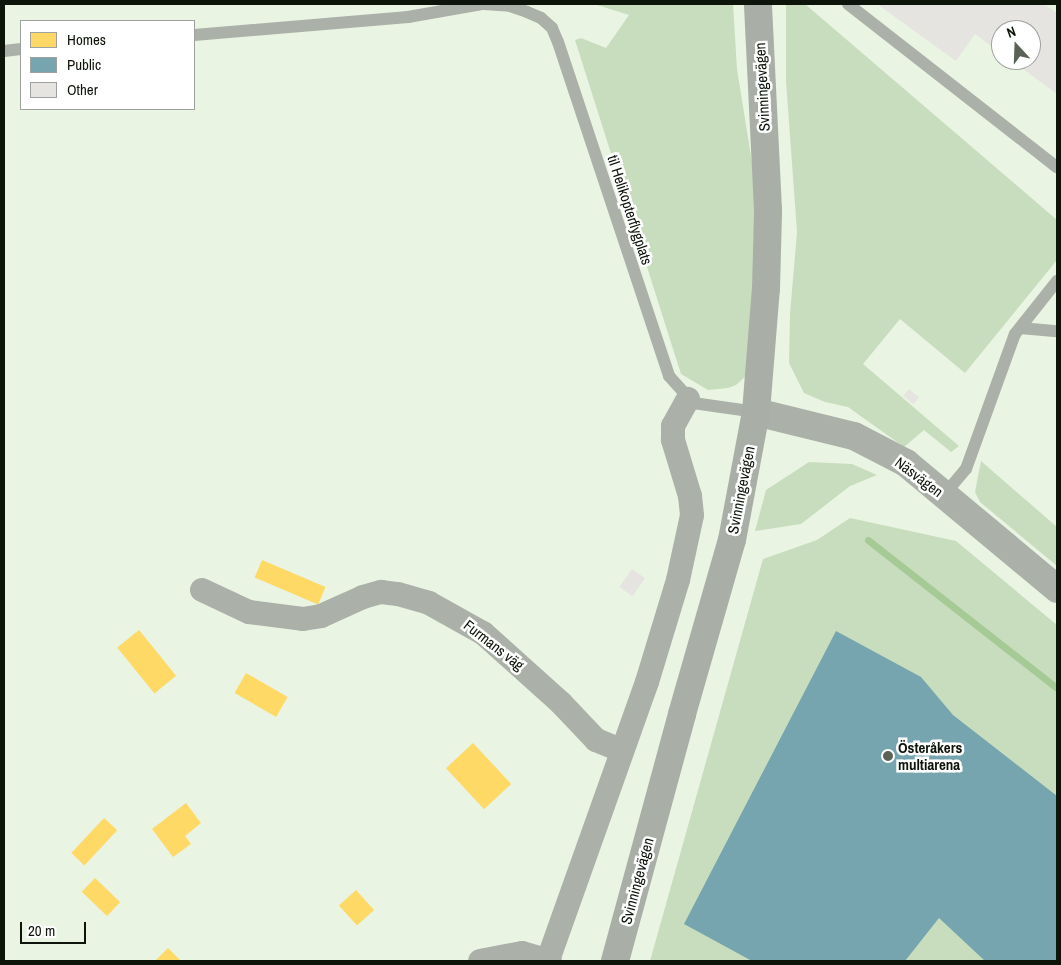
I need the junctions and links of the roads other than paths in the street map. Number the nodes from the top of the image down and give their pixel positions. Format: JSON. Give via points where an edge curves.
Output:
{"nodes":[{"id":1,"x":483,"y":4,"type":"edge"},
{"id":2,"x":758,"y":4,"type":"edge"},
{"id":3,"x":848,"y":4,"type":"edge"},
{"id":4,"x":195,"y":35,"type":"edge"},
{"id":5,"x":20,"y":49,"type":"edge"},
{"id":6,"x":4,"y":50,"type":"edge"},
{"id":7,"x":1057,"y":167,"type":"edge"},
{"id":8,"x":1057,"y":281,"type":"edge"},
{"id":9,"x":1020,"y":328,"type":"junction"},
{"id":10,"x":1057,"y":331,"type":"edge"},
{"id":11,"x":688,"y":399,"type":"junction"},
{"id":12,"x":756,"y":412,"type":"junction"},
{"id":13,"x":944,"y":495,"type":"junction"},
{"id":14,"x":1057,"y":589,"type":"edge"},
{"id":15,"x":202,"y":590,"type":"dead end"},
{"id":16,"x":621,"y":750,"type":"junction"},
{"id":17,"x":480,"y":961,"type":"edge"},
{"id":18,"x":549,"y":961,"type":"edge"},
{"id":19,"x":615,"y":961,"type":"edge"}],
"edges":[{"from":1,"to":4,"type":"lane","name":"til Helikopterflygplats","via":[[408,17]]},
{"from":1,"to":11,"type":"lane","name":"til Helikopterflygplats","via":[[510,6],[541,18],[552,28],[661,358],[669,376]]},
{"from":2,"to":12,"type":"main road","name":"Svinningevägen","via":[[768,210],[766,289]]},
{"from":3,"to":7,"type":"lane"},
{"from":5,"to":6,"type":"lane"},
{"from":8,"to":9,"type":"lane"},
{"from":9,"to":10,"type":"lane"},
{"from":9,"to":13,"type":"lane","via":[[1014,334],[966,469]]},
{"from":11,"to":12,"type":"lane","via":[[693,403]]},
{"from":11,"to":16,"type":"street","via":[[673,426],[673,440],[690,496],[692,515],[687,543],[664,628]]},
{"from":12,"to":13,"type":"street","name":"Näsvägen","via":[[854,436],[906,463]]},
{"from":12,"to":19,"type":"main road","name":"Svinningevägen","via":[[732,540]]},
{"from":13,"to":14,"type":"street","name":"Näsvägen"},
{"from":15,"to":16,"type":"street","name":"Furmans väg","via":[[249,612],[303,619],[322,616],[381,592],[429,603],[484,633],[561,702],[596,740]]},
{"from":16,"to":18,"type":"street"},
{"from":17,"to":18,"type":"street","via":[[522,953]]}]}
